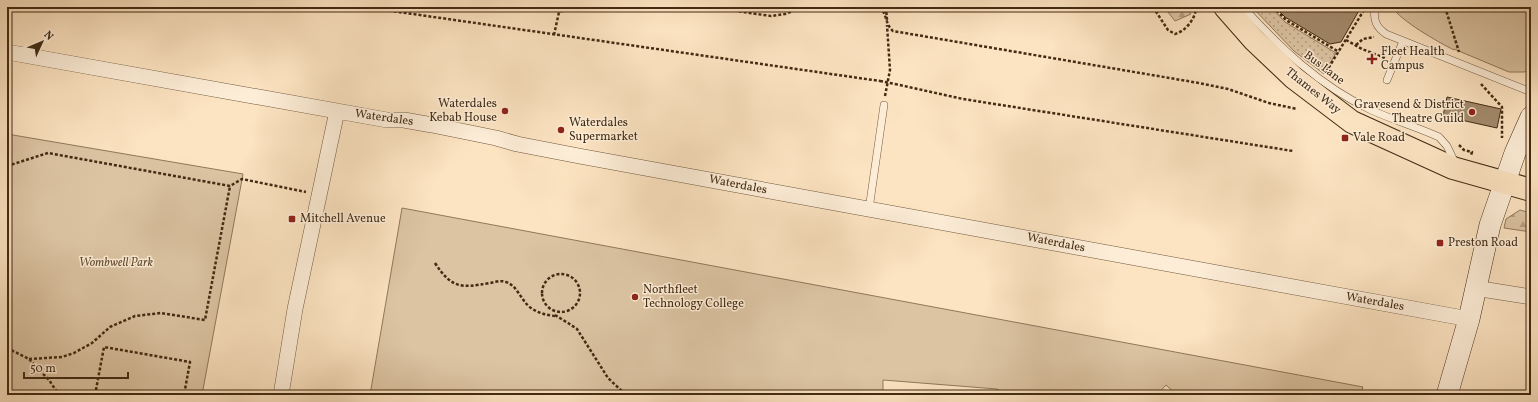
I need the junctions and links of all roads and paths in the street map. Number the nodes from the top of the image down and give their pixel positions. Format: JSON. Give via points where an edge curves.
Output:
{"nodes":[{"id":1,"x":364,"y":7,"type":"edge"},
{"id":2,"x":573,"y":7,"type":"edge"},
{"id":3,"x":709,"y":7,"type":"edge"},
{"id":4,"x":803,"y":7,"type":"edge"},
{"id":5,"x":880,"y":7,"type":"edge"},
{"id":6,"x":886,"y":7,"type":"edge"},
{"id":7,"x":1153,"y":7,"type":"edge"},
{"id":8,"x":1196,"y":7,"type":"edge"},
{"id":9,"x":1225,"y":7,"type":"edge"},
{"id":10,"x":1243,"y":7,"type":"edge"},
{"id":11,"x":1273,"y":7,"type":"edge"},
{"id":12,"x":1366,"y":7,"type":"edge"},
{"id":13,"x":1375,"y":7,"type":"edge"},
{"id":14,"x":1445,"y":7,"type":"edge"},
{"id":15,"x":887,"y":24,"type":"junction"},
{"id":16,"x":554,"y":35,"type":"junction"},
{"id":17,"x":1346,"y":40,"type":"junction"},
{"id":18,"x":1403,"y":41,"type":"junction"},
{"id":19,"x":7,"y":52,"type":"edge"},
{"id":20,"x":1339,"y":52,"type":"junction"},
{"id":21,"x":1395,"y":62,"type":"junction"},
{"id":22,"x":1464,"y":65,"type":"junction"},
{"id":23,"x":1324,"y":76,"type":"dead end"},
{"id":24,"x":1387,"y":80,"type":"dead end"},
{"id":25,"x":1531,"y":92,"type":"edge"},
{"id":26,"x":884,"y":105,"type":"joint"},
{"id":27,"x":1297,"y":108,"type":"dead end"},
{"id":28,"x":337,"y":111,"type":"junction"},
{"id":29,"x":1531,"y":117,"type":"edge"},
{"id":30,"x":1502,"y":141,"type":"dead end"},
{"id":31,"x":1457,"y":143,"type":"dead end"},
{"id":32,"x":1293,"y":151,"type":"dead end"},
{"id":33,"x":1472,"y":152,"type":"dead end"},
{"id":34,"x":7,"y":166,"type":"edge"},
{"id":35,"x":1459,"y":170,"type":"junction"},
{"id":36,"x":1504,"y":183,"type":"junction"},
{"id":37,"x":230,"y":186,"type":"junction"},
{"id":38,"x":1531,"y":190,"type":"edge"},
{"id":39,"x":320,"y":194,"type":"junction"},
{"id":40,"x":869,"y":209,"type":"junction"},
{"id":41,"x":434,"y":263,"type":"dead end"},
{"id":42,"x":1475,"y":288,"type":"junction"},
{"id":43,"x":1531,"y":298,"type":"edge"},
{"id":44,"x":557,"y":312,"type":"junction"},
{"id":45,"x":554,"y":316,"type":"junction"},
{"id":46,"x":1469,"y":319,"type":"junction"},
{"id":47,"x":7,"y":348,"type":"edge"},
{"id":48,"x":29,"y":359,"type":"junction"},
{"id":49,"x":59,"y":395,"type":"edge"},
{"id":50,"x":95,"y":395,"type":"edge"},
{"id":51,"x":184,"y":395,"type":"edge"},
{"id":52,"x":281,"y":395,"type":"edge"},
{"id":53,"x":626,"y":395,"type":"edge"},
{"id":54,"x":1447,"y":395,"type":"edge"}],
"edges":[{"from":1,"to":16,"type":"path"},
{"from":2,"to":16,"type":"path","via":[[559,12]]},
{"from":3,"to":4,"type":"path","via":[[771,16]]},
{"from":5,"to":15,"type":"path"},
{"from":6,"to":15,"type":"path"},
{"from":7,"to":8,"type":"path","via":[[1166,28],[1175,34],[1187,27]]},
{"from":9,"to":35,"type":"main road","name":"Thames Way","via":[[1254,40],[1294,78],[1352,122]]},
{"from":10,"to":35,"type":"lane","name":"Bus Lane","via":[[1284,50],[1334,90],[1370,110],[1442,140]]},
{"from":11,"to":20,"type":"path","via":[[1286,20]]},
{"from":12,"to":17,"type":"path"},
{"from":13,"to":18,"type":"lane","via":[[1377,26],[1386,34]]},
{"from":14,"to":22,"type":"path"},
{"from":15,"to":26,"type":"path","via":[[890,70]]},
{"from":15,"to":27,"type":"path","via":[[893,31],[1213,86],[1269,103]]},
{"from":16,"to":32,"type":"path","bridge":true,"via":[[880,81],[963,99]]},
{"from":17,"to":20,"type":"path"},
{"from":17,"to":21,"type":"path"},
{"from":18,"to":21,"type":"lane"},
{"from":18,"to":22,"type":"lane"},
{"from":19,"to":28,"type":"street","name":"Waterdales"},
{"from":20,"to":23,"type":"path"},
{"from":21,"to":24,"type":"lane"},
{"from":22,"to":25,"type":"lane"},
{"from":22,"to":30,"type":"path","via":[[1502,107]]},
{"from":26,"to":40,"type":"lane"},
{"from":28,"to":39,"type":"street"},
{"from":28,"to":40,"type":"street","name":"Waterdales","via":[[386,120],[404,120],[516,144]]},
{"from":29,"to":36,"type":"street"},
{"from":31,"to":33,"type":"path","via":[[1464,150]]},
{"from":34,"to":37,"type":"path","via":[[48,153]]},
{"from":35,"to":36,"type":"main road","name":"Thames Way"},
{"from":36,"to":38,"type":"main road","name":"Thames Way"},
{"from":36,"to":42,"type":"street","via":[[1490,224]]},
{"from":37,"to":39,"type":"path","via":[[242,179]]},
{"from":37,"to":48,"type":"path","via":[[205,320],[161,313],[135,316],[110,327],[92,343],[74,353],[62,357]]},
{"from":39,"to":52,"type":"street"},
{"from":40,"to":46,"type":"street","name":"Waterdales"},
{"from":41,"to":45,"type":"path","via":[[446,278],[460,285],[468,287],[503,281],[509,283],[531,308]]},
{"from":42,"to":43,"type":"street"},
{"from":42,"to":46,"type":"street"},
{"from":44,"to":44,"type":"path","via":[[574,308],[580,298],[576,280],[565,274],[554,275],[542,289],[543,300]]},
{"from":44,"to":45,"type":"path"},
{"from":45,"to":53,"type":"path","via":[[576,329],[608,378]]},
{"from":46,"to":54,"type":"street"},
{"from":47,"to":48,"type":"path"},
{"from":48,"to":49,"type":"path"},
{"from":50,"to":51,"type":"path","via":[[104,347],[190,362]]}]}
